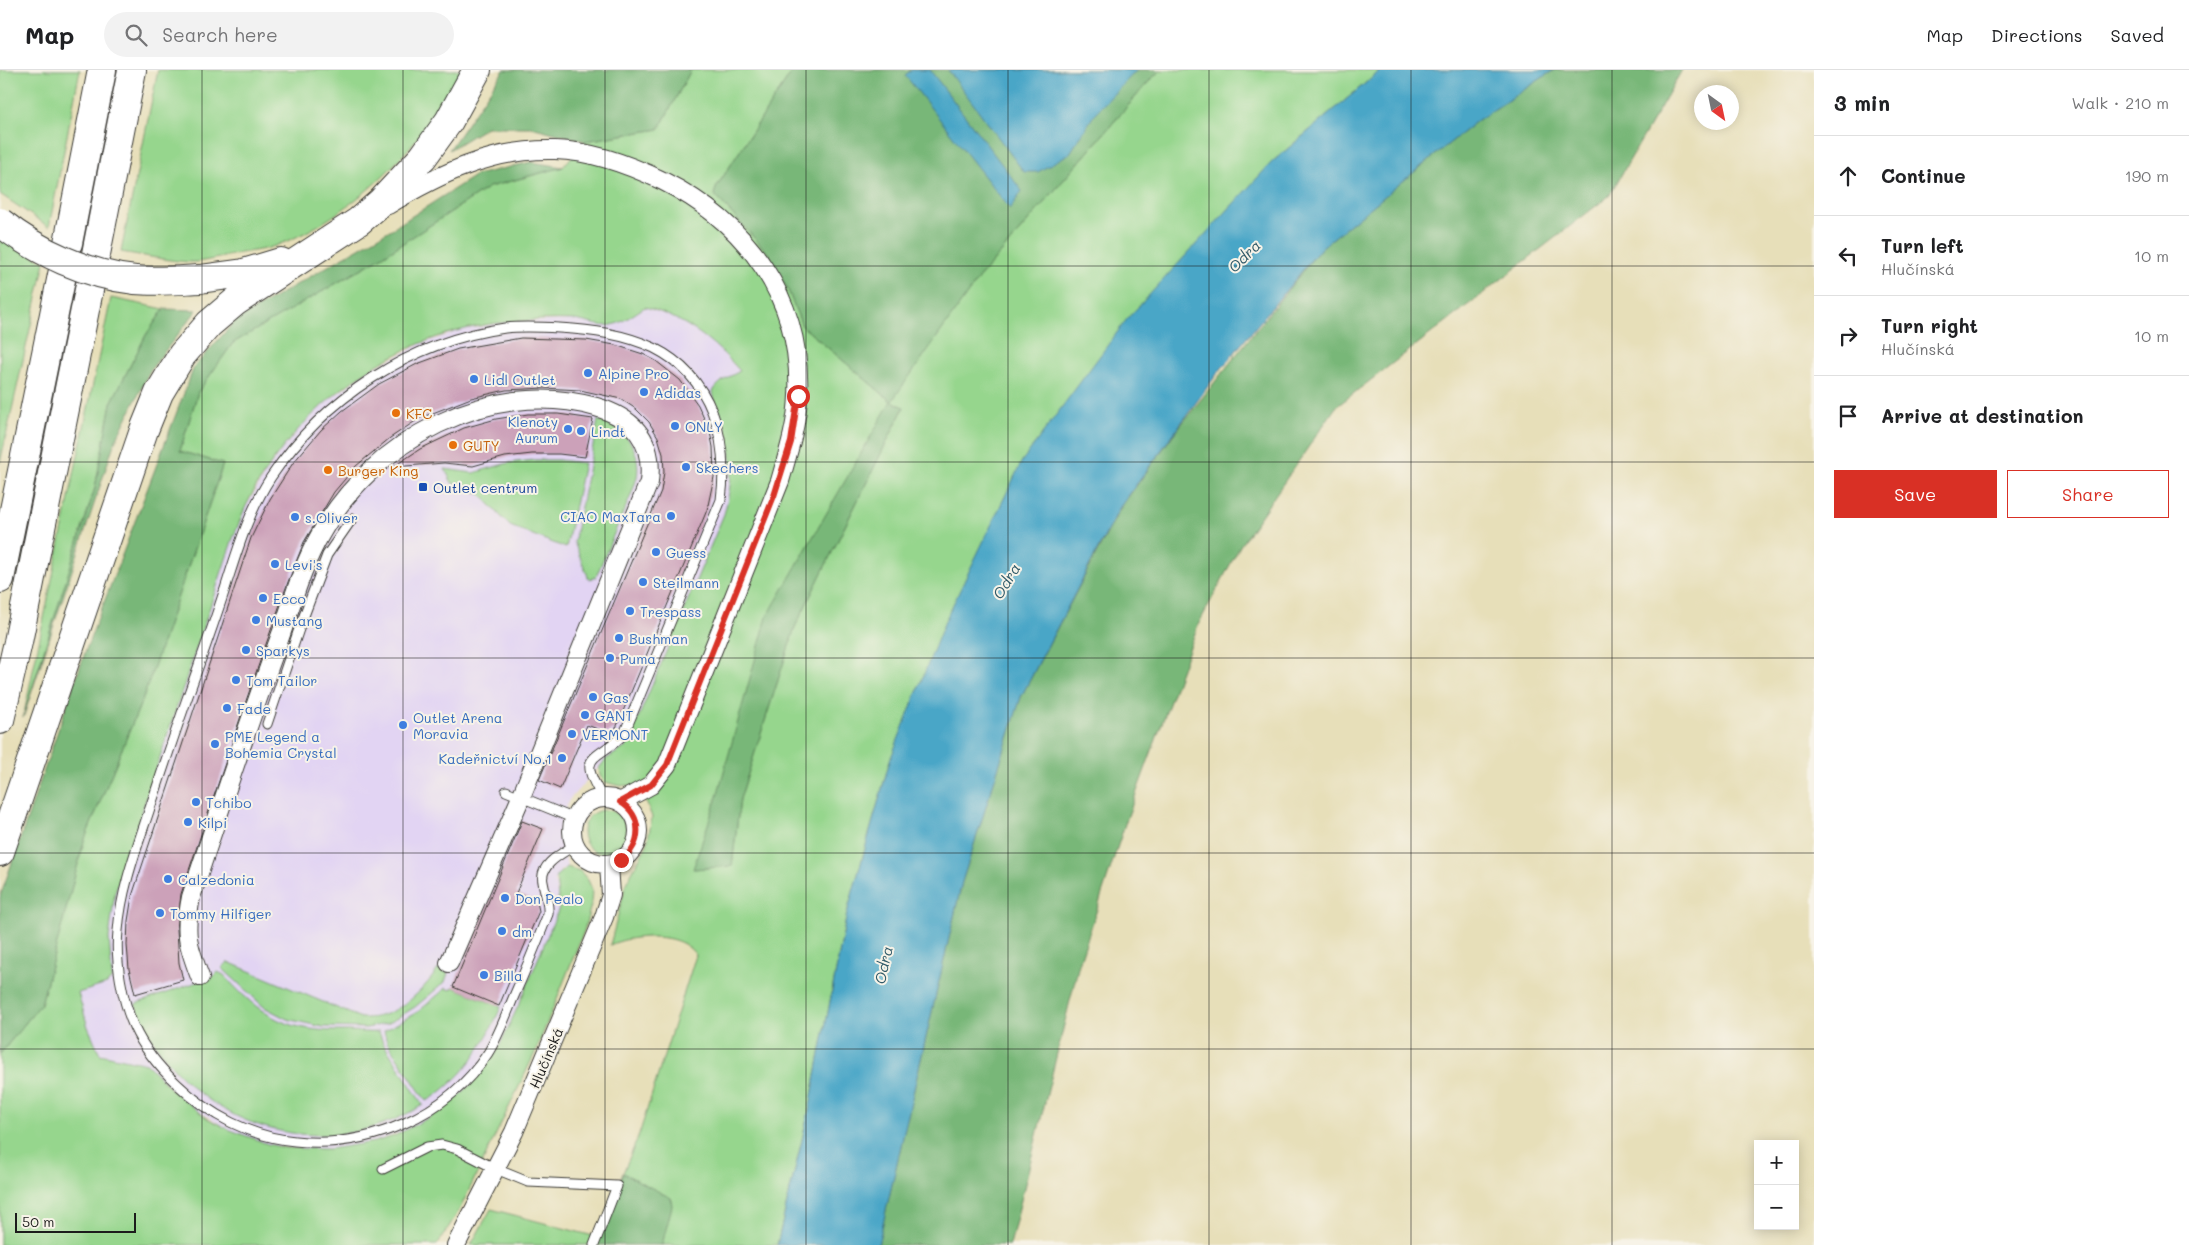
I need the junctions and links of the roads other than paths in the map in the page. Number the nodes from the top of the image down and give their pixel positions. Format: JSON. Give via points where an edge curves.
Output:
{"nodes":[{"id":1,"x":102,"y":70,"type":"edge"},
{"id":2,"x":132,"y":70,"type":"edge"},
{"id":3,"x":477,"y":70,"type":"edge"},
{"id":4,"x":359,"y":221,"type":"junction"},
{"id":5,"x":0,"y":222,"type":"edge"},
{"id":6,"x":68,"y":244,"type":"dead end"},
{"id":7,"x":321,"y":245,"type":"junction"},
{"id":8,"x":96,"y":254,"type":"dead end"},
{"id":9,"x":63,"y":270,"type":"dead end"},
{"id":10,"x":92,"y":280,"type":"dead end"},
{"id":11,"x":352,"y":519,"type":"dead end"},
{"id":12,"x":0,"y":579,"type":"edge"},
{"id":13,"x":0,"y":720,"type":"edge"},
{"id":14,"x":267,"y":724,"type":"dead end"},
{"id":15,"x":514,"y":794,"type":"junction"},
{"id":16,"x":612,"y":800,"type":"junction"},
{"id":17,"x":575,"y":819,"type":"junction"},
{"id":18,"x":575,"y":845,"type":"junction"},
{"id":19,"x":0,"y":852,"type":"edge"},
{"id":20,"x":609,"y":864,"type":"junction"},
{"id":21,"x":449,"y":963,"type":"dead end"},
{"id":22,"x":200,"y":977,"type":"dead end"},
{"id":23,"x":383,"y":1169,"type":"dead end"},
{"id":24,"x":496,"y":1169,"type":"junction"},
{"id":25,"x":456,"y":1245,"type":"edge"},
{"id":26,"x":594,"y":1245,"type":"edge"}],
"edges":[{"from":1,"to":6,"type":"highway"},
{"from":2,"to":8,"type":"highway"},
{"from":3,"to":4,"type":"highway","via":[[449,121],[423,157],[394,190]]},
{"from":4,"to":7,"type":"highway"},
{"from":4,"to":16,"type":"street","via":[[438,176],[467,164],[525,152],[554,150],[589,154],[638,170],[707,207],[747,244],[776,288],[790,321],[798,367],[796,412],[786,460],[667,765],[651,785]]},
{"from":5,"to":7,"type":"highway","bridge":true,"via":[[18,236],[57,257],[102,274],[134,280],[200,279],[244,273]]},
{"from":7,"to":19,"type":"highway","via":[[235,302],[209,324],[182,355],[159,393]]},
{"from":9,"to":12,"type":"highway"},
{"from":10,"to":13,"type":"highway"},
{"from":11,"to":14,"type":"lane","via":[[327,555]]},
{"from":15,"to":17,"type":"lane"},
{"from":15,"to":21,"type":"street"},
{"from":15,"to":22,"type":"street","via":[[649,482],[651,468],[648,450],[626,419],[570,400],[541,398],[481,408],[442,421],[382,460],[355,488],[320,534],[258,696],[191,897],[187,919],[188,944]]},
{"from":16,"to":17,"type":"street","via":[[589,802]]},
{"from":16,"to":18,"type":"lane","via":[[590,775],[589,764],[596,754],[624,734],[721,500],[724,460],[716,420],[688,371],[669,356],[643,343],[606,332],[508,328],[464,337],[425,350],[376,376],[334,405],[272,476],[250,517],[124,893],[117,935],[122,985],[134,1027],[159,1065],[179,1086],[239,1126],[276,1139],[302,1142],[358,1140],[390,1130],[429,1110],[453,1092],[486,1055],[500,1030],[548,914],[543,871]]},
{"from":16,"to":20,"type":"street","via":[[633,814],[638,824],[638,836],[630,853]]},
{"from":17,"to":18,"type":"street","via":[[572,836]]},
{"from":18,"to":20,"type":"street","via":[[589,860]]},
{"from":20,"to":24,"type":"street","name":"Hlučínská","via":[[611,896],[604,917]]},
{"from":23,"to":24,"type":"lane","via":[[427,1148],[442,1145]]},
{"from":24,"to":25,"type":"street","name":"Hlučínská"},
{"from":24,"to":26,"type":"lane","via":[[528,1182],[617,1186]]}]}
